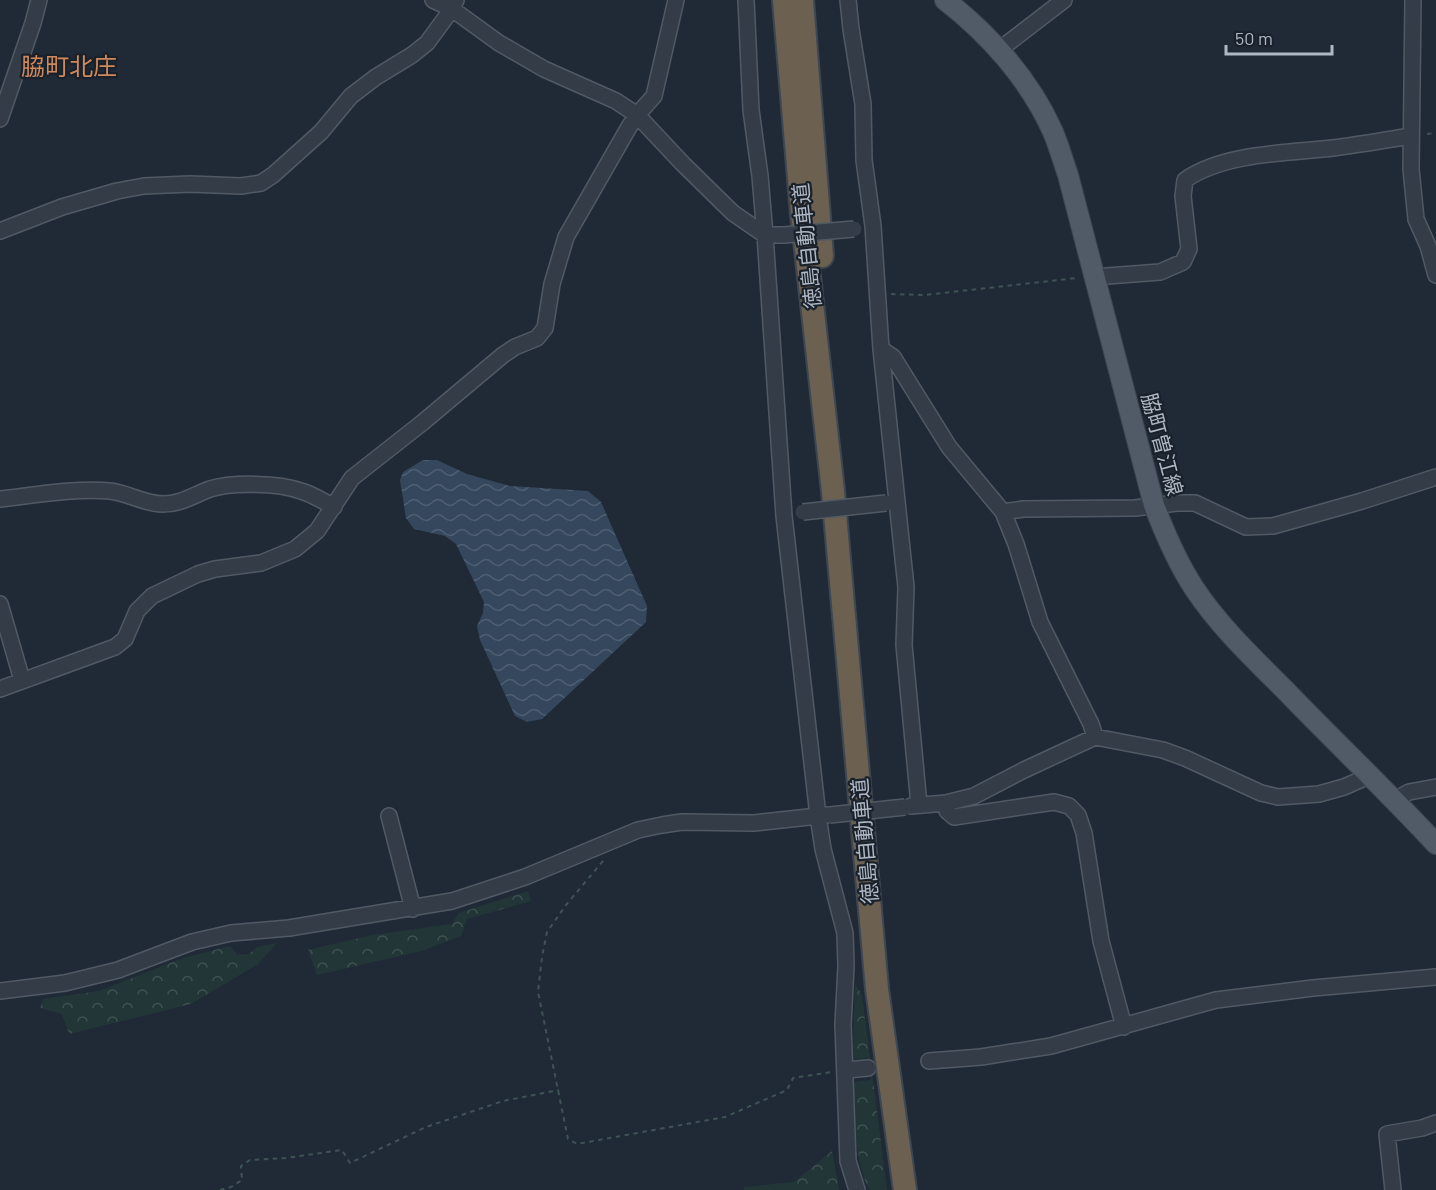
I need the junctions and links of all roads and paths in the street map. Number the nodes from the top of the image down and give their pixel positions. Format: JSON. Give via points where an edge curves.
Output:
{"nodes":[{"id":1,"x":39,"y":0,"type":"edge"},
{"id":2,"x":433,"y":0,"type":"edge"},
{"id":3,"x":676,"y":0,"type":"edge"},
{"id":4,"x":746,"y":0,"type":"edge"},
{"id":5,"x":784,"y":0,"type":"edge"},
{"id":6,"x":802,"y":0,"type":"edge"},
{"id":7,"x":849,"y":0,"type":"edge"},
{"id":8,"x":945,"y":0,"type":"edge"},
{"id":9,"x":1064,"y":0,"type":"edge"},
{"id":10,"x":1413,"y":0,"type":"edge"},
{"id":11,"x":454,"y":5,"type":"edge"},
{"id":12,"x":999,"y":50,"type":"junction"},
{"id":13,"x":637,"y":115,"type":"junction"},
{"id":14,"x":0,"y":119,"type":"edge"},
{"id":15,"x":1411,"y":136,"type":"junction"},
{"id":16,"x":873,"y":226,"type":"junction"},
{"id":17,"x":0,"y":231,"type":"edge"},
{"id":18,"x":765,"y":235,"type":"junction"},
{"id":19,"x":1436,"y":275,"type":"edge"},
{"id":20,"x":1094,"y":277,"type":"junction"},
{"id":21,"x":877,"y":294,"type":"junction"},
{"id":22,"x":881,"y":348,"type":"junction"},
{"id":23,"x":1436,"y":477,"type":"edge"},
{"id":24,"x":833,"y":491,"type":"junction"},
{"id":25,"x":0,"y":498,"type":"edge"},
{"id":26,"x":892,"y":502,"type":"junction"},
{"id":27,"x":1154,"y":506,"type":"junction"},
{"id":28,"x":334,"y":507,"type":"junction"},
{"id":29,"x":1003,"y":512,"type":"junction"},
{"id":30,"x":783,"y":516,"type":"junction"},
{"id":31,"x":0,"y":604,"type":"edge"},
{"id":32,"x":22,"y":680,"type":"junction"},
{"id":33,"x":0,"y":689,"type":"edge"},
{"id":34,"x":1095,"y":737,"type":"junction"},
{"id":35,"x":1369,"y":776,"type":"junction"},
{"id":36,"x":1436,"y":787,"type":"edge"},
{"id":37,"x":1395,"y":800,"type":"junction"},
{"id":38,"x":946,"y":803,"type":"junction"},
{"id":39,"x":912,"y":806,"type":"junction"},
{"id":40,"x":389,"y":816,"type":"dead end"},
{"id":41,"x":824,"y":816,"type":"junction"},
{"id":42,"x":1436,"y":844,"type":"edge"},
{"id":43,"x":611,"y":857,"type":"dead end"},
{"id":44,"x":413,"y":909,"type":"junction"},
{"id":45,"x":1436,"y":977,"type":"edge"},
{"id":46,"x":0,"y":991,"type":"edge"},
{"id":47,"x":1124,"y":1027,"type":"junction"},
{"id":48,"x":929,"y":1061,"type":"dead end"},
{"id":49,"x":868,"y":1068,"type":"dead end"},
{"id":50,"x":846,"y":1070,"type":"junction"},
{"id":51,"x":559,"y":1090,"type":"junction"},
{"id":52,"x":1436,"y":1123,"type":"edge"},
{"id":53,"x":220,"y":1190,"type":"edge"},
{"id":54,"x":857,"y":1190,"type":"edge"},
{"id":55,"x":904,"y":1190,"type":"edge"},
{"id":56,"x":1393,"y":1190,"type":"edge"}],
"edges":[{"from":1,"to":14,"type":"street"},
{"from":2,"to":11,"type":"street"},
{"from":3,"to":13,"type":"street","via":[[654,96]]},
{"from":4,"to":18,"type":"street","via":[[751,110]]},
{"from":5,"to":24,"type":"highway","name":"徳島自動車道","via":[[802,214]]},
{"from":6,"to":24,"type":"highway","name":"徳島自動車道","via":[[820,213]]},
{"from":7,"to":16,"type":"street"},
{"from":8,"to":12,"type":"main road","name":"脇町曽江線"},
{"from":9,"to":12,"type":"street"},
{"from":10,"to":15,"type":"street"},
{"from":11,"to":13,"type":"street","via":[[499,43]]},
{"from":11,"to":17,"type":"street","via":[[427,43],[351,96],[321,132],[261,183],[144,186],[62,207]]},
{"from":12,"to":20,"type":"main road","name":"脇町曽江線","via":[[1053,131]]},
{"from":13,"to":18,"type":"street","via":[[733,213]]},
{"from":13,"to":28,"type":"street","via":[[566,237],[552,284],[545,328],[537,338],[503,355],[352,478]]},
{"from":15,"to":19,"type":"street","via":[[1416,219]]},
{"from":15,"to":20,"type":"street","via":[[1257,155],[1199,171],[1185,180],[1189,249],[1183,262],[1160,272]]},
{"from":16,"to":18,"type":"street","bridge":true},
{"from":16,"to":21,"type":"street"},
{"from":18,"to":30,"type":"street"},
{"from":20,"to":21,"type":"path","via":[[925,295]]},
{"from":20,"to":27,"type":"main road","name":"脇町曽江線"},
{"from":21,"to":22,"type":"street"},
{"from":22,"to":26,"type":"street"},
{"from":22,"to":29,"type":"street","via":[[893,357],[949,447]]},
{"from":23,"to":27,"type":"street","via":[[1273,526],[1246,527],[1195,503]]},
{"from":24,"to":55,"type":"highway","name":"徳島自動車道","via":[[877,989]]},
{"from":25,"to":28,"type":"street","via":[[97,490],[162,504],[182,502],[227,486],[278,485],[302,491]]},
{"from":26,"to":30,"type":"street","bridge":true},
{"from":26,"to":39,"type":"street","via":[[906,588],[904,645]]},
{"from":27,"to":29,"type":"street"},
{"from":27,"to":35,"type":"main road","name":"脇町曽江線","via":[[1194,588],[1232,637]]},
{"from":28,"to":32,"type":"street","via":[[317,531],[295,549],[261,563],[198,574],[152,596],[136,611],[125,639],[115,647]]},
{"from":29,"to":34,"type":"street","via":[[1040,622]]},
{"from":30,"to":41,"type":"street"},
{"from":31,"to":32,"type":"street"},
{"from":32,"to":33,"type":"street"},
{"from":34,"to":35,"type":"street","via":[[1163,750],[1278,797],[1319,794]]},
{"from":34,"to":38,"type":"street","via":[[974,796]]},
{"from":35,"to":37,"type":"main road","name":"脇町曽江線"},
{"from":36,"to":37,"type":"street","via":[[1409,792]]},
{"from":37,"to":42,"type":"main road","name":"脇町曽江線"},
{"from":38,"to":39,"type":"street"},
{"from":38,"to":47,"type":"street","via":[[947,811],[954,817],[1054,802],[1069,806],[1078,814],[1101,940]]},
{"from":39,"to":41,"type":"street","bridge":true},
{"from":40,"to":44,"type":"street"},
{"from":41,"to":44,"type":"street","via":[[754,823],[682,822],[638,830],[525,877],[453,901]]},
{"from":41,"to":50,"type":"street","via":[[823,849],[845,933]]},
{"from":43,"to":51,"type":"path","via":[[601,863],[566,904],[545,940],[538,992]]},
{"from":44,"to":46,"type":"street","via":[[231,933],[192,942],[118,970],[65,983]]},
{"from":45,"to":47,"type":"street","via":[[1216,1000]]},
{"from":47,"to":48,"type":"street","via":[[1051,1046]]},
{"from":49,"to":50,"type":"street"},
{"from":50,"to":51,"type":"path","via":[[793,1078],[787,1090],[725,1117],[577,1144],[568,1139]]},
{"from":50,"to":54,"type":"street","via":[[848,1161]]},
{"from":51,"to":53,"type":"path","via":[[503,1101],[426,1128],[350,1163],[342,1150],[250,1160],[241,1166],[242,1180]]},
{"from":52,"to":56,"type":"street","via":[[1387,1134]]}]}
